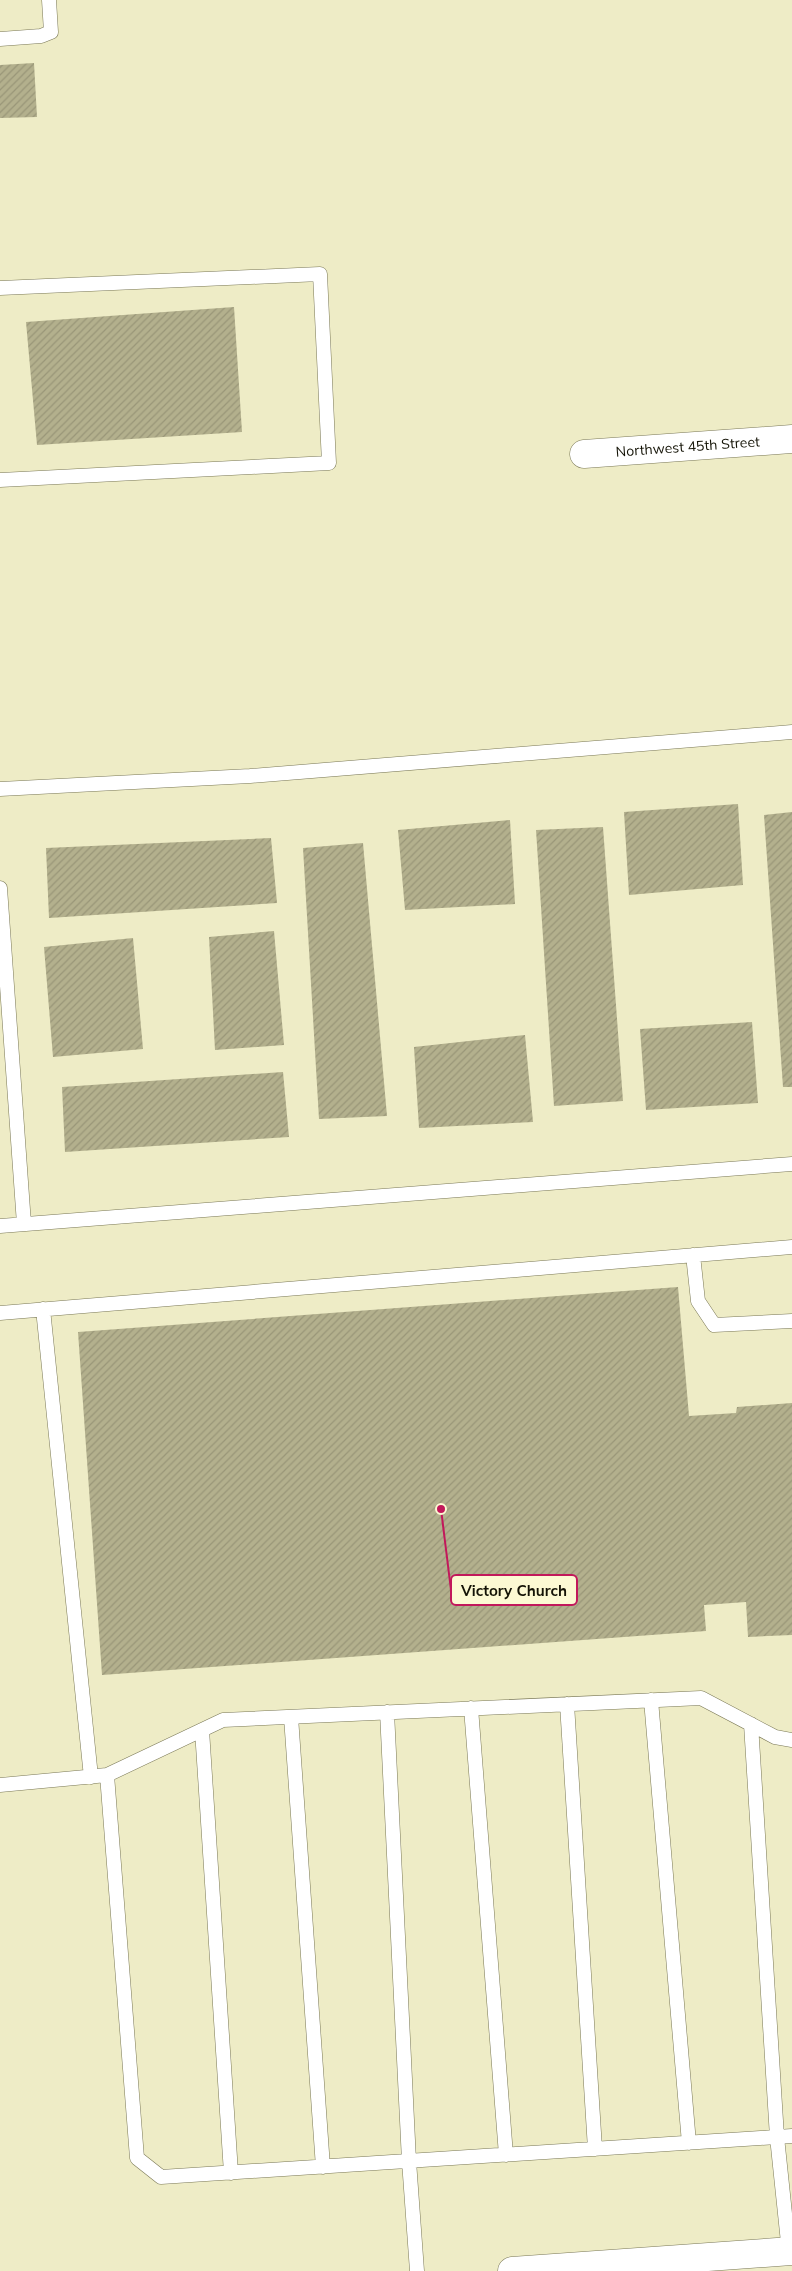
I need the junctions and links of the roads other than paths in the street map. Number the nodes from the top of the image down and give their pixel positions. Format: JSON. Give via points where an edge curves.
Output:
{"nodes":[{"id":1,"x":49,"y":0,"type":"edge"},
{"id":2,"x":0,"y":38,"type":"edge"},
{"id":3,"x":0,"y":288,"type":"edge"},
{"id":4,"x":792,"y":439,"type":"edge"},
{"id":5,"x":584,"y":454,"type":"dead end"},
{"id":6,"x":0,"y":480,"type":"edge"},
{"id":7,"x":792,"y":732,"type":"edge"},
{"id":8,"x":0,"y":789,"type":"edge"},
{"id":9,"x":0,"y":888,"type":"edge"},
{"id":10,"x":792,"y":1164,"type":"edge"},
{"id":11,"x":24,"y":1224,"type":"junction"},
{"id":12,"x":0,"y":1226,"type":"edge"},
{"id":13,"x":792,"y":1247,"type":"edge"},
{"id":14,"x":694,"y":1255,"type":"junction"},
{"id":15,"x":43,"y":1309,"type":"junction"},
{"id":16,"x":0,"y":1313,"type":"edge"},
{"id":17,"x":792,"y":1321,"type":"edge"},
{"id":18,"x":651,"y":1700,"type":"junction"},
{"id":19,"x":567,"y":1704,"type":"junction"},
{"id":20,"x":472,"y":1708,"type":"junction"},
{"id":21,"x":387,"y":1712,"type":"junction"},
{"id":22,"x":291,"y":1717,"type":"junction"},
{"id":23,"x":751,"y":1724,"type":"junction"},
{"id":24,"x":202,"y":1730,"type":"junction"},
{"id":25,"x":792,"y":1740,"type":"edge"},
{"id":26,"x":107,"y":1776,"type":"junction"},
{"id":27,"x":91,"y":1777,"type":"junction"},
{"id":28,"x":0,"y":1785,"type":"edge"},
{"id":29,"x":792,"y":2136,"type":"edge"},
{"id":30,"x":776,"y":2137,"type":"junction"},
{"id":31,"x":689,"y":2143,"type":"junction"},
{"id":32,"x":595,"y":2149,"type":"junction"},
{"id":33,"x":506,"y":2155,"type":"junction"},
{"id":34,"x":409,"y":2161,"type":"junction"},
{"id":35,"x":323,"y":2167,"type":"junction"},
{"id":36,"x":231,"y":2172,"type":"junction"},
{"id":37,"x":790,"y":2252,"type":"edge"},
{"id":38,"x":417,"y":2271,"type":"edge"},
{"id":39,"x":512,"y":2271,"type":"edge"}],
"edges":[{"from":1,"to":2,"type":"lane","via":[[51,32],[41,36]]},
{"from":3,"to":6,"type":"lane","via":[[320,274],[329,463]]},
{"from":4,"to":5,"type":"street","name":"Northwest 45th Street"},
{"from":7,"to":8,"type":"lane","via":[[250,776]]},
{"from":9,"to":11,"type":"lane"},
{"from":10,"to":11,"type":"lane"},
{"from":11,"to":12,"type":"lane"},
{"from":13,"to":14,"type":"lane"},
{"from":14,"to":15,"type":"lane"},
{"from":14,"to":17,"type":"lane","via":[[698,1301],[714,1325]]},
{"from":15,"to":16,"type":"lane"},
{"from":15,"to":27,"type":"lane"},
{"from":18,"to":19,"type":"lane"},
{"from":18,"to":23,"type":"lane","via":[[701,1698]]},
{"from":18,"to":31,"type":"lane"},
{"from":19,"to":20,"type":"lane"},
{"from":19,"to":32,"type":"lane"},
{"from":20,"to":21,"type":"lane"},
{"from":20,"to":33,"type":"lane"},
{"from":21,"to":22,"type":"lane"},
{"from":21,"to":34,"type":"lane"},
{"from":22,"to":24,"type":"lane","via":[[223,1720]]},
{"from":22,"to":35,"type":"lane"},
{"from":23,"to":25,"type":"lane","via":[[776,1737]]},
{"from":23,"to":30,"type":"lane"},
{"from":24,"to":26,"type":"lane"},
{"from":24,"to":36,"type":"lane"},
{"from":26,"to":27,"type":"lane"},
{"from":26,"to":36,"type":"lane","via":[[137,2158],[161,2177]]},
{"from":27,"to":28,"type":"lane"},
{"from":29,"to":30,"type":"lane"},
{"from":30,"to":31,"type":"lane"},
{"from":30,"to":37,"type":"lane"},
{"from":31,"to":32,"type":"lane"},
{"from":32,"to":33,"type":"lane"},
{"from":33,"to":34,"type":"lane"},
{"from":34,"to":35,"type":"lane"},
{"from":34,"to":38,"type":"lane"},
{"from":35,"to":36,"type":"lane"},
{"from":37,"to":39,"type":"street"}]}
